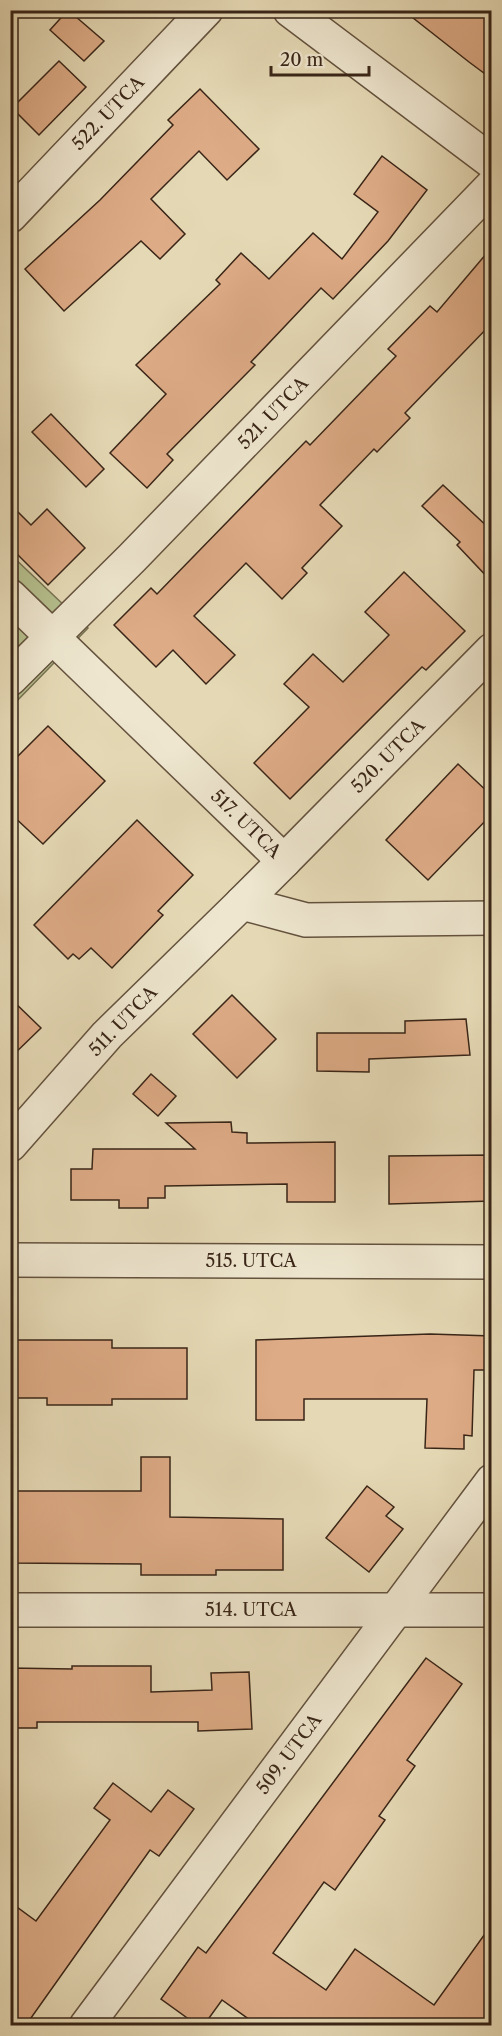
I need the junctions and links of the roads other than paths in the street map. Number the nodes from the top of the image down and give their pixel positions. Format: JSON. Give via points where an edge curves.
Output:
{"nodes":[{"id":1,"x":206,"y":10,"type":"edge"},
{"id":2,"x":290,"y":10,"type":"edge"},
{"id":3,"x":492,"y":162,"type":"edge"},
{"id":4,"x":492,"y":186,"type":"edge"},
{"id":5,"x":10,"y":216,"type":"edge"},
{"id":6,"x":10,"y":596,"type":"edge"},
{"id":7,"x":52,"y":637,"type":"junction"},
{"id":8,"x":492,"y":650,"type":"edge"},
{"id":9,"x":10,"y":679,"type":"edge"},
{"id":10,"x":284,"y":861,"type":"junction"},
{"id":11,"x":242,"y":903,"type":"junction"},
{"id":12,"x":492,"y":918,"type":"edge"},
{"id":13,"x":10,"y":1145,"type":"edge"},
{"id":14,"x":10,"y":1260,"type":"edge"},
{"id":15,"x":492,"y":1262,"type":"edge"},
{"id":16,"x":492,"y":1481,"type":"edge"},
{"id":17,"x":10,"y":1610,"type":"edge"},
{"id":18,"x":397,"y":1610,"type":"junction"},
{"id":19,"x":492,"y":1610,"type":"edge"},
{"id":20,"x":86,"y":2025,"type":"edge"}],
"edges":[{"from":1,"to":5,"type":"street","name":"522. UTCA"},
{"from":2,"to":3,"type":"street"},
{"from":4,"to":7,"type":"street","name":"521. UTCA"},
{"from":6,"to":7,"type":"street","name":"517. UTCA"},
{"from":7,"to":9,"type":"street","name":"521. UTCA"},
{"from":7,"to":10,"type":"street","name":"517. UTCA"},
{"from":8,"to":10,"type":"street","name":"520. UTCA"},
{"from":10,"to":11,"type":"street","name":"517. UTCA"},
{"from":11,"to":12,"type":"street","via":[[306,920]]},
{"from":11,"to":13,"type":"street","name":"511. UTCA","via":[[107,1035]]},
{"from":14,"to":15,"type":"street","name":"515. UTCA"},
{"from":16,"to":18,"type":"street","name":"509. UTCA"},
{"from":17,"to":18,"type":"street","name":"514. UTCA"},
{"from":18,"to":19,"type":"street","name":"514. UTCA"},
{"from":18,"to":20,"type":"street","name":"509. UTCA"}]}
